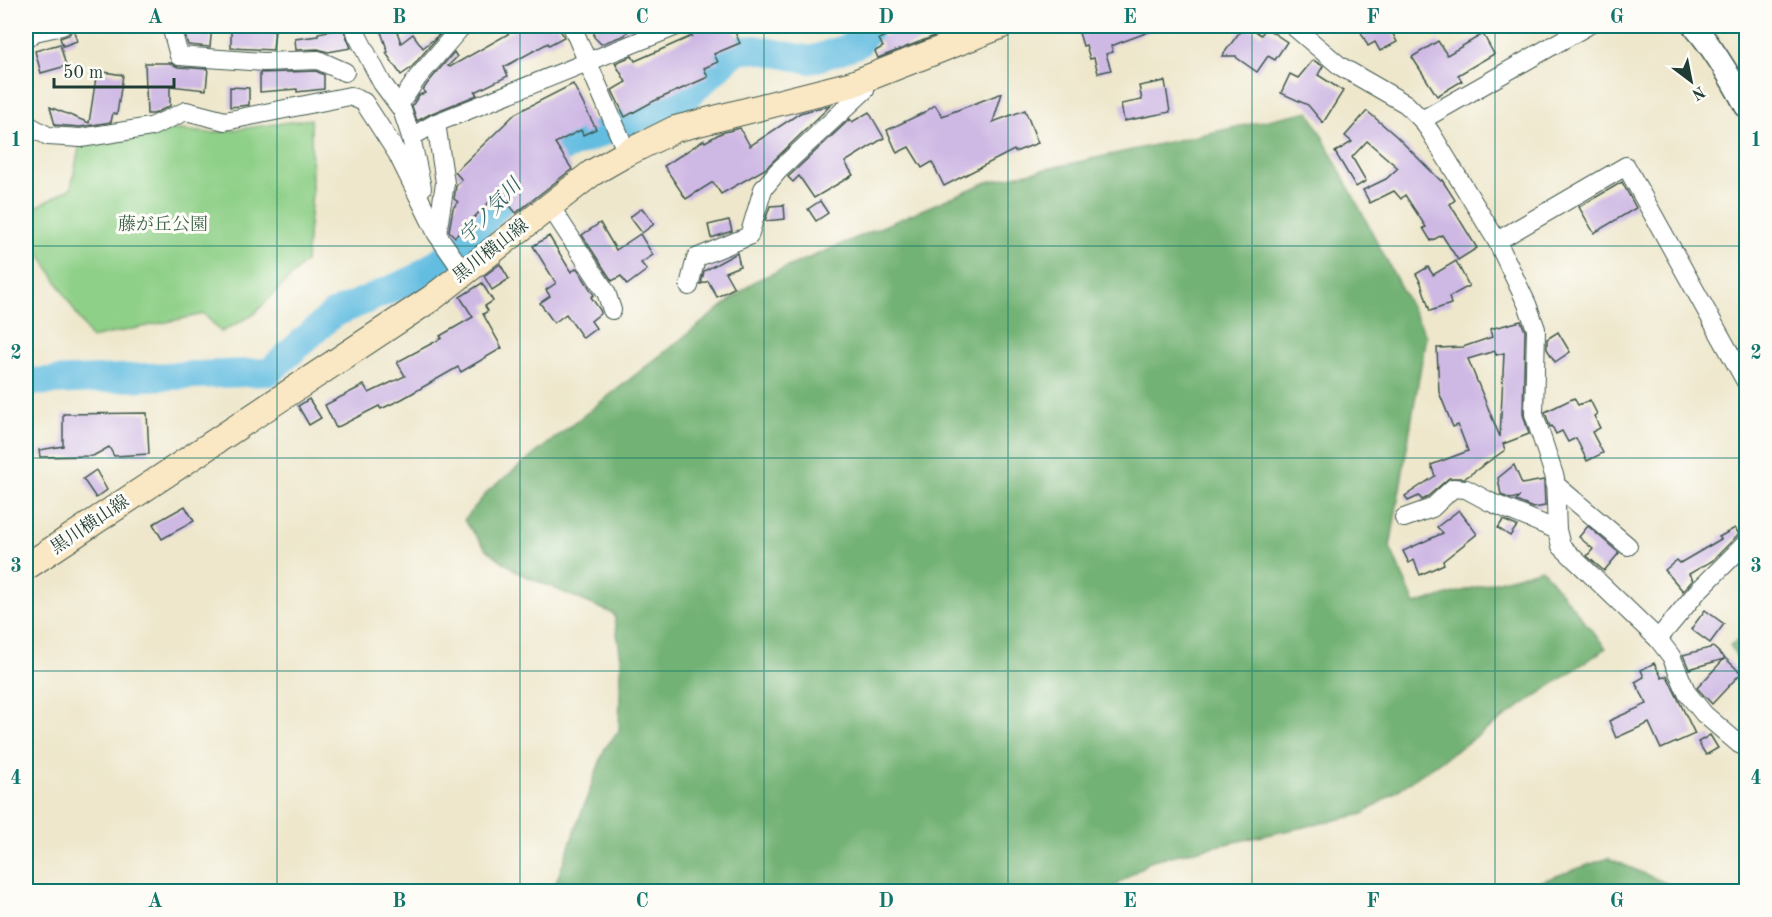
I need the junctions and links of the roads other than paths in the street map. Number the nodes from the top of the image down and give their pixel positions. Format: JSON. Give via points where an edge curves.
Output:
{"nodes":[{"id":1,"x":62,"y":26,"type":"edge"},
{"id":2,"x":171,"y":26,"type":"edge"},
{"id":3,"x":354,"y":26,"type":"edge"},
{"id":4,"x":462,"y":26,"type":"edge"},
{"id":5,"x":572,"y":26,"type":"edge"},
{"id":6,"x":677,"y":26,"type":"edge"},
{"id":7,"x":1000,"y":26,"type":"edge"},
{"id":8,"x":1293,"y":26,"type":"edge"},
{"id":9,"x":1587,"y":26,"type":"edge"},
{"id":10,"x":1694,"y":26,"type":"edge"},
{"id":11,"x":26,"y":39,"type":"edge"},
{"id":12,"x":367,"y":54,"type":"junction"},
{"id":13,"x":589,"y":63,"type":"junction"},
{"id":14,"x":345,"y":72,"type":"junction"},
{"id":15,"x":864,"y":79,"type":"junction"},
{"id":16,"x":350,"y":96,"type":"junction"},
{"id":17,"x":399,"y":105,"type":"junction"},
{"id":18,"x":1746,"y":106,"type":"edge"},
{"id":19,"x":1422,"y":120,"type":"junction"},
{"id":20,"x":436,"y":123,"type":"junction"},
{"id":21,"x":26,"y":124,"type":"edge"},
{"id":22,"x":411,"y":137,"type":"junction"},
{"id":23,"x":621,"y":137,"type":"junction"},
{"id":24,"x":550,"y":206,"type":"junction"},
{"id":25,"x":428,"y":215,"type":"junction"},
{"id":26,"x":442,"y":241,"type":"junction"},
{"id":27,"x":1497,"y":242,"type":"junction"},
{"id":28,"x":461,"y":268,"type":"junction"},
{"id":29,"x":689,"y":286,"type":"dead end"},
{"id":30,"x":612,"y":310,"type":"dead end"},
{"id":31,"x":1746,"y":382,"type":"edge"},
{"id":32,"x":1556,"y":485,"type":"junction"},
{"id":33,"x":1404,"y":518,"type":"dead end"},
{"id":34,"x":1557,"y":530,"type":"junction"},
{"id":35,"x":1746,"y":543,"type":"edge"},
{"id":36,"x":1628,"y":546,"type":"dead end"},
{"id":37,"x":26,"y":567,"type":"edge"},
{"id":38,"x":1658,"y":639,"type":"junction"},
{"id":39,"x":1746,"y":747,"type":"edge"}],
"edges":[{"from":1,"to":11,"type":"street","via":[[35,32]]},
{"from":2,"to":14,"type":"street","via":[[179,56],[264,62],[318,60]]},
{"from":3,"to":12,"type":"street"},
{"from":4,"to":17,"type":"street"},
{"from":5,"to":13,"type":"street"},
{"from":6,"to":13,"type":"street"},
{"from":7,"to":15,"type":"main road","name":"黒川横山線"},
{"from":8,"to":19,"type":"street","via":[[1340,66],[1406,104]]},
{"from":9,"to":19,"type":"street"},
{"from":10,"to":18,"type":"street","via":[[1707,40]]},
{"from":12,"to":14,"type":"street"},
{"from":12,"to":17,"type":"street"},
{"from":13,"to":20,"type":"street"},
{"from":13,"to":23,"type":"street"},
{"from":14,"to":16,"type":"street"},
{"from":15,"to":23,"type":"main road","name":"黒川横山線","via":[[675,129]]},
{"from":15,"to":29,"type":"street","via":[[865,90],[763,189],[749,236],[696,258]]},
{"from":16,"to":21,"type":"street","via":[[225,121],[186,111],[151,127],[81,138],[48,136]]},
{"from":16,"to":25,"type":"street","via":[[364,102],[397,153]]},
{"from":17,"to":22,"type":"street"},
{"from":19,"to":27,"type":"street"},
{"from":20,"to":22,"type":"street"},
{"from":20,"to":26,"type":"street","via":[[445,183]]},
{"from":22,"to":25,"type":"street"},
{"from":23,"to":24,"type":"main road","name":"黒川横山線","via":[[592,173]]},
{"from":24,"to":28,"type":"main road","name":"黒川横山線"},
{"from":24,"to":30,"type":"street","via":[[606,292]]},
{"from":25,"to":26,"type":"street"},
{"from":26,"to":28,"type":"street"},
{"from":27,"to":31,"type":"street","via":[[1626,166]]},
{"from":27,"to":32,"type":"street","via":[[1536,329],[1534,414]]},
{"from":28,"to":37,"type":"main road","name":"黒川横山線","via":[[432,298]]},
{"from":32,"to":34,"type":"street"},
{"from":32,"to":36,"type":"street"},
{"from":33,"to":34,"type":"street","via":[[1432,508],[1453,488],[1466,489]]},
{"from":34,"to":38,"type":"street","via":[[1560,546]]},
{"from":35,"to":38,"type":"street","via":[[1696,592]]},
{"from":38,"to":39,"type":"street","via":[[1671,656],[1687,693],[1704,714]]}]}
